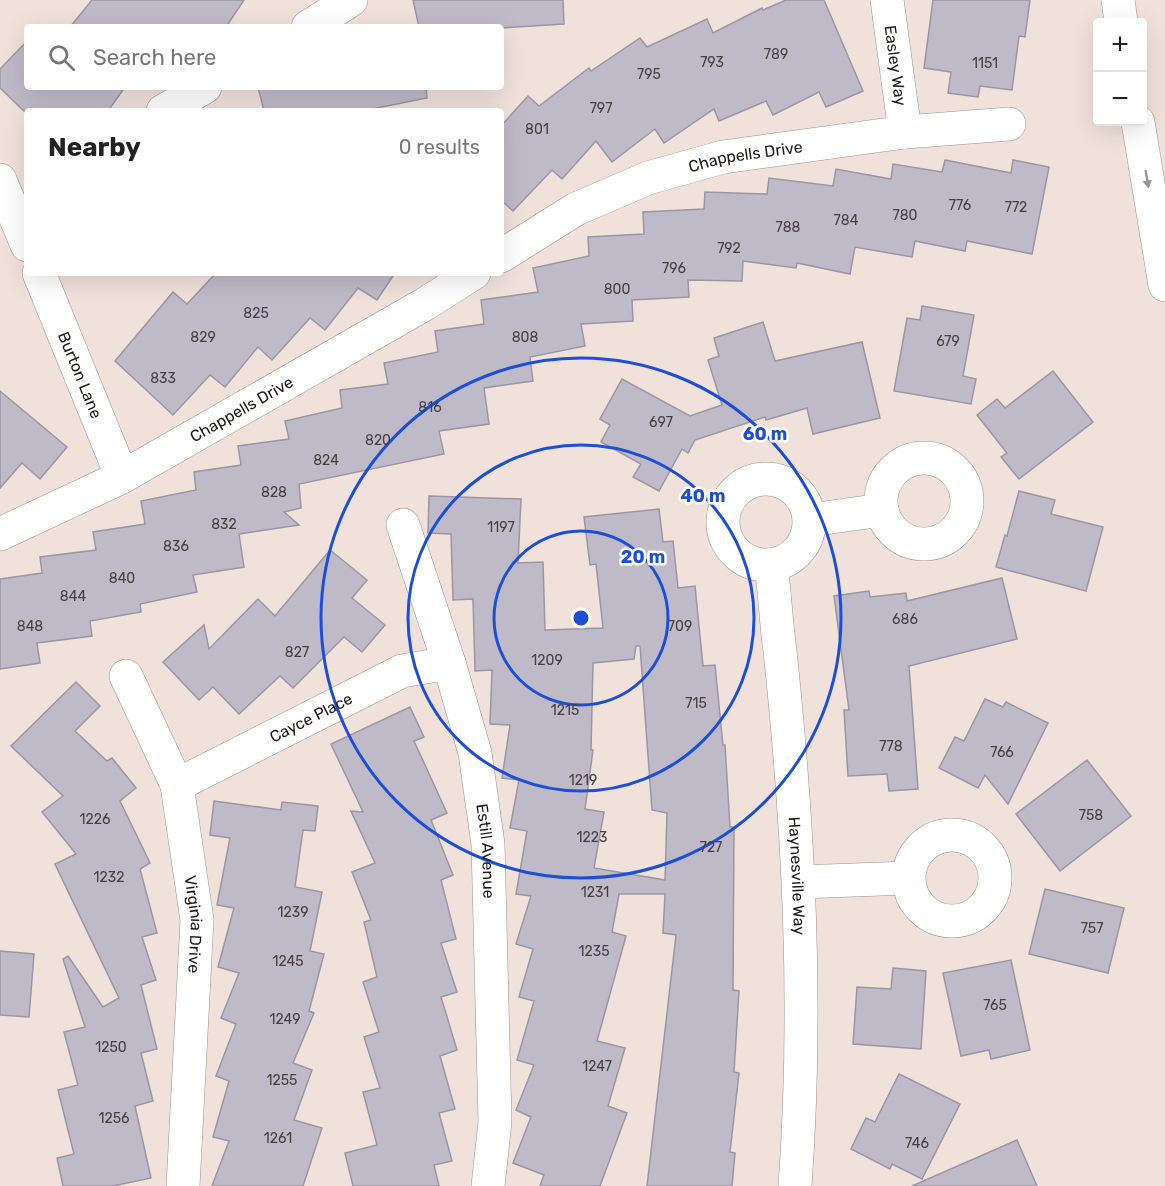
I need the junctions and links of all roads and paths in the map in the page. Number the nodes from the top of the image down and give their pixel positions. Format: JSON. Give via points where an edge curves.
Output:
{"nodes":[{"id":1,"x":351,"y":0,"type":"edge"},
{"id":2,"x":887,"y":0,"type":"edge"},
{"id":3,"x":1118,"y":0,"type":"edge"},
{"id":4,"x":1120,"y":18,"type":"edge"},
{"id":5,"x":313,"y":24,"type":"edge"},
{"id":6,"x":200,"y":90,"type":"edge"},
{"id":7,"x":168,"y":108,"type":"edge"},
{"id":8,"x":1009,"y":124,"type":"dead end"},
{"id":9,"x":1139,"y":126,"type":"edge"},
{"id":10,"x":905,"y":132,"type":"junction"},
{"id":11,"x":12,"y":189,"type":"edge"},
{"id":12,"x":24,"y":233,"type":"edge"},
{"id":13,"x":504,"y":254,"type":"edge"},
{"id":14,"x":40,"y":276,"type":"edge"},
{"id":15,"x":469,"y":276,"type":"edge"},
{"id":16,"x":1165,"y":285,"type":"edge"},
{"id":17,"x":122,"y":477,"type":"junction"},
{"id":18,"x":882,"y":510,"type":"dead end"},
{"id":19,"x":810,"y":520,"type":"junction"},
{"id":20,"x":403,"y":525,"type":"dead end"},
{"id":21,"x":0,"y":534,"type":"edge"},
{"id":22,"x":771,"y":565,"type":"junction"},
{"id":23,"x":449,"y":663,"type":"junction"},
{"id":24,"x":126,"y":675,"type":"dead end"},
{"id":25,"x":177,"y":785,"type":"junction"},
{"id":26,"x":908,"y":879,"type":"dead end"},
{"id":27,"x":800,"y":882,"type":"junction"},
{"id":28,"x":183,"y":1186,"type":"edge"},
{"id":29,"x":488,"y":1186,"type":"edge"},
{"id":30,"x":795,"y":1186,"type":"edge"}],
"edges":[{"from":1,"to":5,"type":"street"},
{"from":2,"to":10,"type":"street","name":"Easley Way"},
{"from":3,"to":4,"type":"street"},
{"from":6,"to":7,"type":"street"},
{"from":8,"to":10,"type":"street","name":"Chappells Drive"},
{"from":9,"to":16,"type":"street","one_way":true},
{"from":10,"to":13,"type":"street","name":"Chappells Drive","via":[[723,157],[648,178],[576,208]]},
{"from":11,"to":12,"type":"street"},
{"from":14,"to":17,"type":"street","name":"Burton Lane"},
{"from":15,"to":17,"type":"street","name":"Chappells Drive"},
{"from":17,"to":21,"type":"street","name":"Chappells Drive"},
{"from":18,"to":19,"type":"street"},
{"from":19,"to":22,"type":"street","via":[[803,545],[795,555]]},
{"from":19,"to":22,"type":"street","via":[[799,494],[773,479],[744,484],[733,494],[722,521],[724,536],[743,559]]},
{"from":20,"to":23,"type":"street","name":"Estill Avenue"},
{"from":22,"to":27,"type":"street","name":"Haynesville Way"},
{"from":23,"to":25,"type":"street","name":"Cayce Place","via":[[402,671]]},
{"from":23,"to":29,"type":"street","name":"Estill Avenue","via":[[475,753],[488,844],[495,1122]]},
{"from":24,"to":25,"type":"street","name":"Virginia Drive"},
{"from":25,"to":28,"type":"street","name":"Virginia Drive","via":[[197,920]]},
{"from":26,"to":27,"type":"street"},
{"from":27,"to":30,"type":"street","name":"Haynesville Way","via":[[802,973]]}]}
